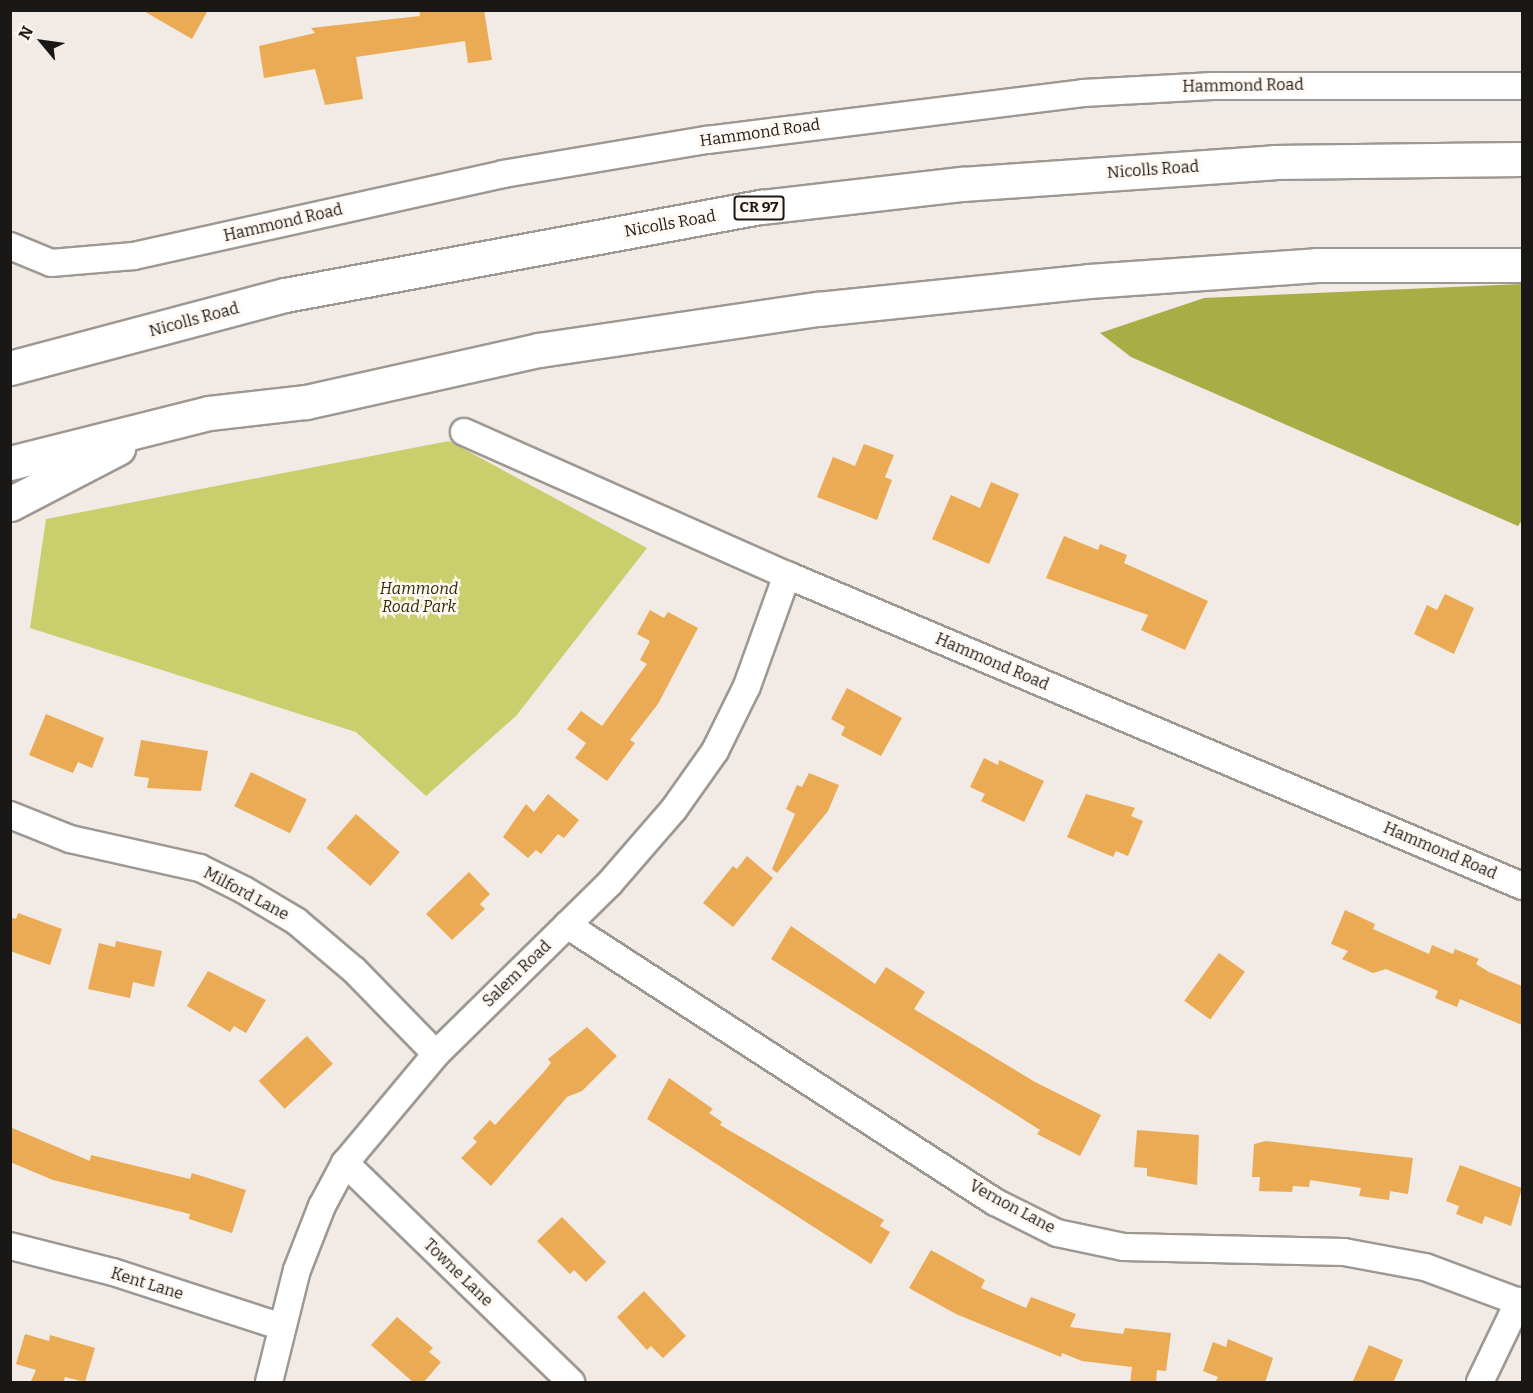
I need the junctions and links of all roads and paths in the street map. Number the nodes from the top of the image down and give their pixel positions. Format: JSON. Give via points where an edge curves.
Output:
{"nodes":[{"id":1,"x":1522,"y":86,"type":"edge"},
{"id":2,"x":1522,"y":159,"type":"edge"},
{"id":3,"x":10,"y":246,"type":"edge"},
{"id":4,"x":1522,"y":265,"type":"edge"},
{"id":5,"x":101,"y":344,"type":"junction"},
{"id":6,"x":10,"y":345,"type":"edge"},
{"id":7,"x":10,"y":368,"type":"edge"},
{"id":8,"x":173,"y":421,"type":"junction"},
{"id":9,"x":464,"y":432,"type":"dead end"},
{"id":10,"x":10,"y":463,"type":"edge"},
{"id":11,"x":10,"y":504,"type":"edge"},
{"id":12,"x":787,"y":575,"type":"junction"},
{"id":13,"x":10,"y":815,"type":"edge"},
{"id":14,"x":1522,"y":886,"type":"edge"},
{"id":15,"x":567,"y":925,"type":"junction"},
{"id":16,"x":436,"y":1054,"type":"junction"},
{"id":17,"x":345,"y":1163,"type":"junction"},
{"id":18,"x":10,"y":1246,"type":"edge"},
{"id":19,"x":1521,"y":1302,"type":"edge"},
{"id":20,"x":282,"y":1327,"type":"junction"},
{"id":21,"x":269,"y":1383,"type":"edge"},
{"id":22,"x":572,"y":1383,"type":"edge"},
{"id":23,"x":1480,"y":1383,"type":"edge"}],
"edges":[{"from":1,"to":3,"type":"street","name":"Hammond Road","via":[[1213,86],[1083,93],[707,140],[503,174],[134,256],[51,263]]},
{"from":2,"to":5,"type":"highway","name":"Nicolls Road","number":"CR 97","via":[[1274,162],[962,184],[762,207],[285,295]]},
{"from":4,"to":8,"type":"highway","via":[[1317,266],[1089,281],[818,309],[539,350],[306,402]]},
{"from":5,"to":6,"type":"highway"},
{"from":5,"to":7,"type":"highway","name":"Nicolls Road","number":"CR 97"},
{"from":8,"to":10,"type":"highway"},
{"from":8,"to":11,"type":"highway"},
{"from":9,"to":12,"type":"street","name":"Hammond Road"},
{"from":12,"to":14,"type":"street","name":"Hammond Road"},
{"from":12,"to":15,"type":"street","name":"Salem Road","via":[[747,686],[716,751],[674,809]]},
{"from":13,"to":16,"type":"street","name":"Milford Lane","via":[[70,839],[200,868],[244,890],[296,921],[354,970]]},
{"from":15,"to":16,"type":"street","name":"Salem Road"},
{"from":15,"to":19,"type":"street","name":"Vernon Lane","via":[[995,1202],[1057,1233],[1145,1248],[1344,1252],[1425,1267]]},
{"from":16,"to":17,"type":"street","name":"Salem Road"},
{"from":17,"to":20,"type":"street","name":"Salem Road","via":[[322,1206],[297,1270]]},
{"from":17,"to":22,"type":"street","name":"Towne Lane"},
{"from":18,"to":20,"type":"street","name":"Kent Lane","via":[[113,1272]]},
{"from":19,"to":23,"type":"street"},
{"from":20,"to":21,"type":"street","name":"Salem Road"}]}
